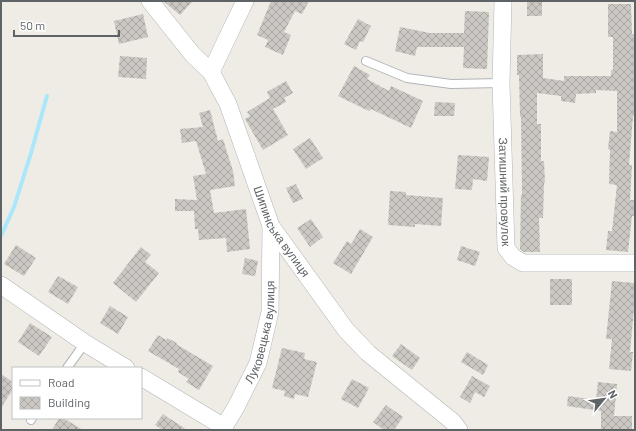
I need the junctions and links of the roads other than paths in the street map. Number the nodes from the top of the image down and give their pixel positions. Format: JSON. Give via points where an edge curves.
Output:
{"nodes":[{"id":1,"x":150,"y":1,"type":"edge"},
{"id":2,"x":245,"y":1,"type":"edge"},
{"id":3,"x":503,"y":1,"type":"edge"},
{"id":4,"x":366,"y":62,"type":"dead end"},
{"id":5,"x":211,"y":72,"type":"junction"},
{"id":6,"x":501,"y":83,"type":"junction"},
{"id":7,"x":271,"y":226,"type":"junction"},
{"id":8,"x":635,"y":263,"type":"edge"},
{"id":9,"x":1,"y":285,"type":"edge"},
{"id":10,"x":85,"y":343,"type":"junction"},
{"id":11,"x":68,"y":367,"type":"edge"},
{"id":12,"x":124,"y":367,"type":"edge"},
{"id":13,"x":142,"y":378,"type":"edge"},
{"id":14,"x":223,"y":429,"type":"edge"},
{"id":15,"x":458,"y":430,"type":"edge"}],
"edges":[{"from":1,"to":5,"type":"street","name":"Шипинська вулиця"},
{"from":2,"to":5,"type":"street"},
{"from":3,"to":6,"type":"street","name":"Затишний провулок"},
{"from":4,"to":6,"type":"lane","via":[[407,78],[452,84]]},
{"from":5,"to":7,"type":"street","name":"Шипинська вулиця","via":[[228,104]]},
{"from":6,"to":8,"type":"street","name":"Затишний провулок","via":[[506,248],[513,257],[523,263]]},
{"from":7,"to":14,"type":"street","name":"Луковецька вулиця","via":[[270,312],[258,363]]},
{"from":7,"to":15,"type":"street","name":"Шипинська вулиця","via":[[346,330],[368,353],[454,422]]},
{"from":9,"to":10,"type":"street"},
{"from":10,"to":11,"type":"lane"},
{"from":10,"to":12,"type":"street"},
{"from":13,"to":14,"type":"street"}]}
